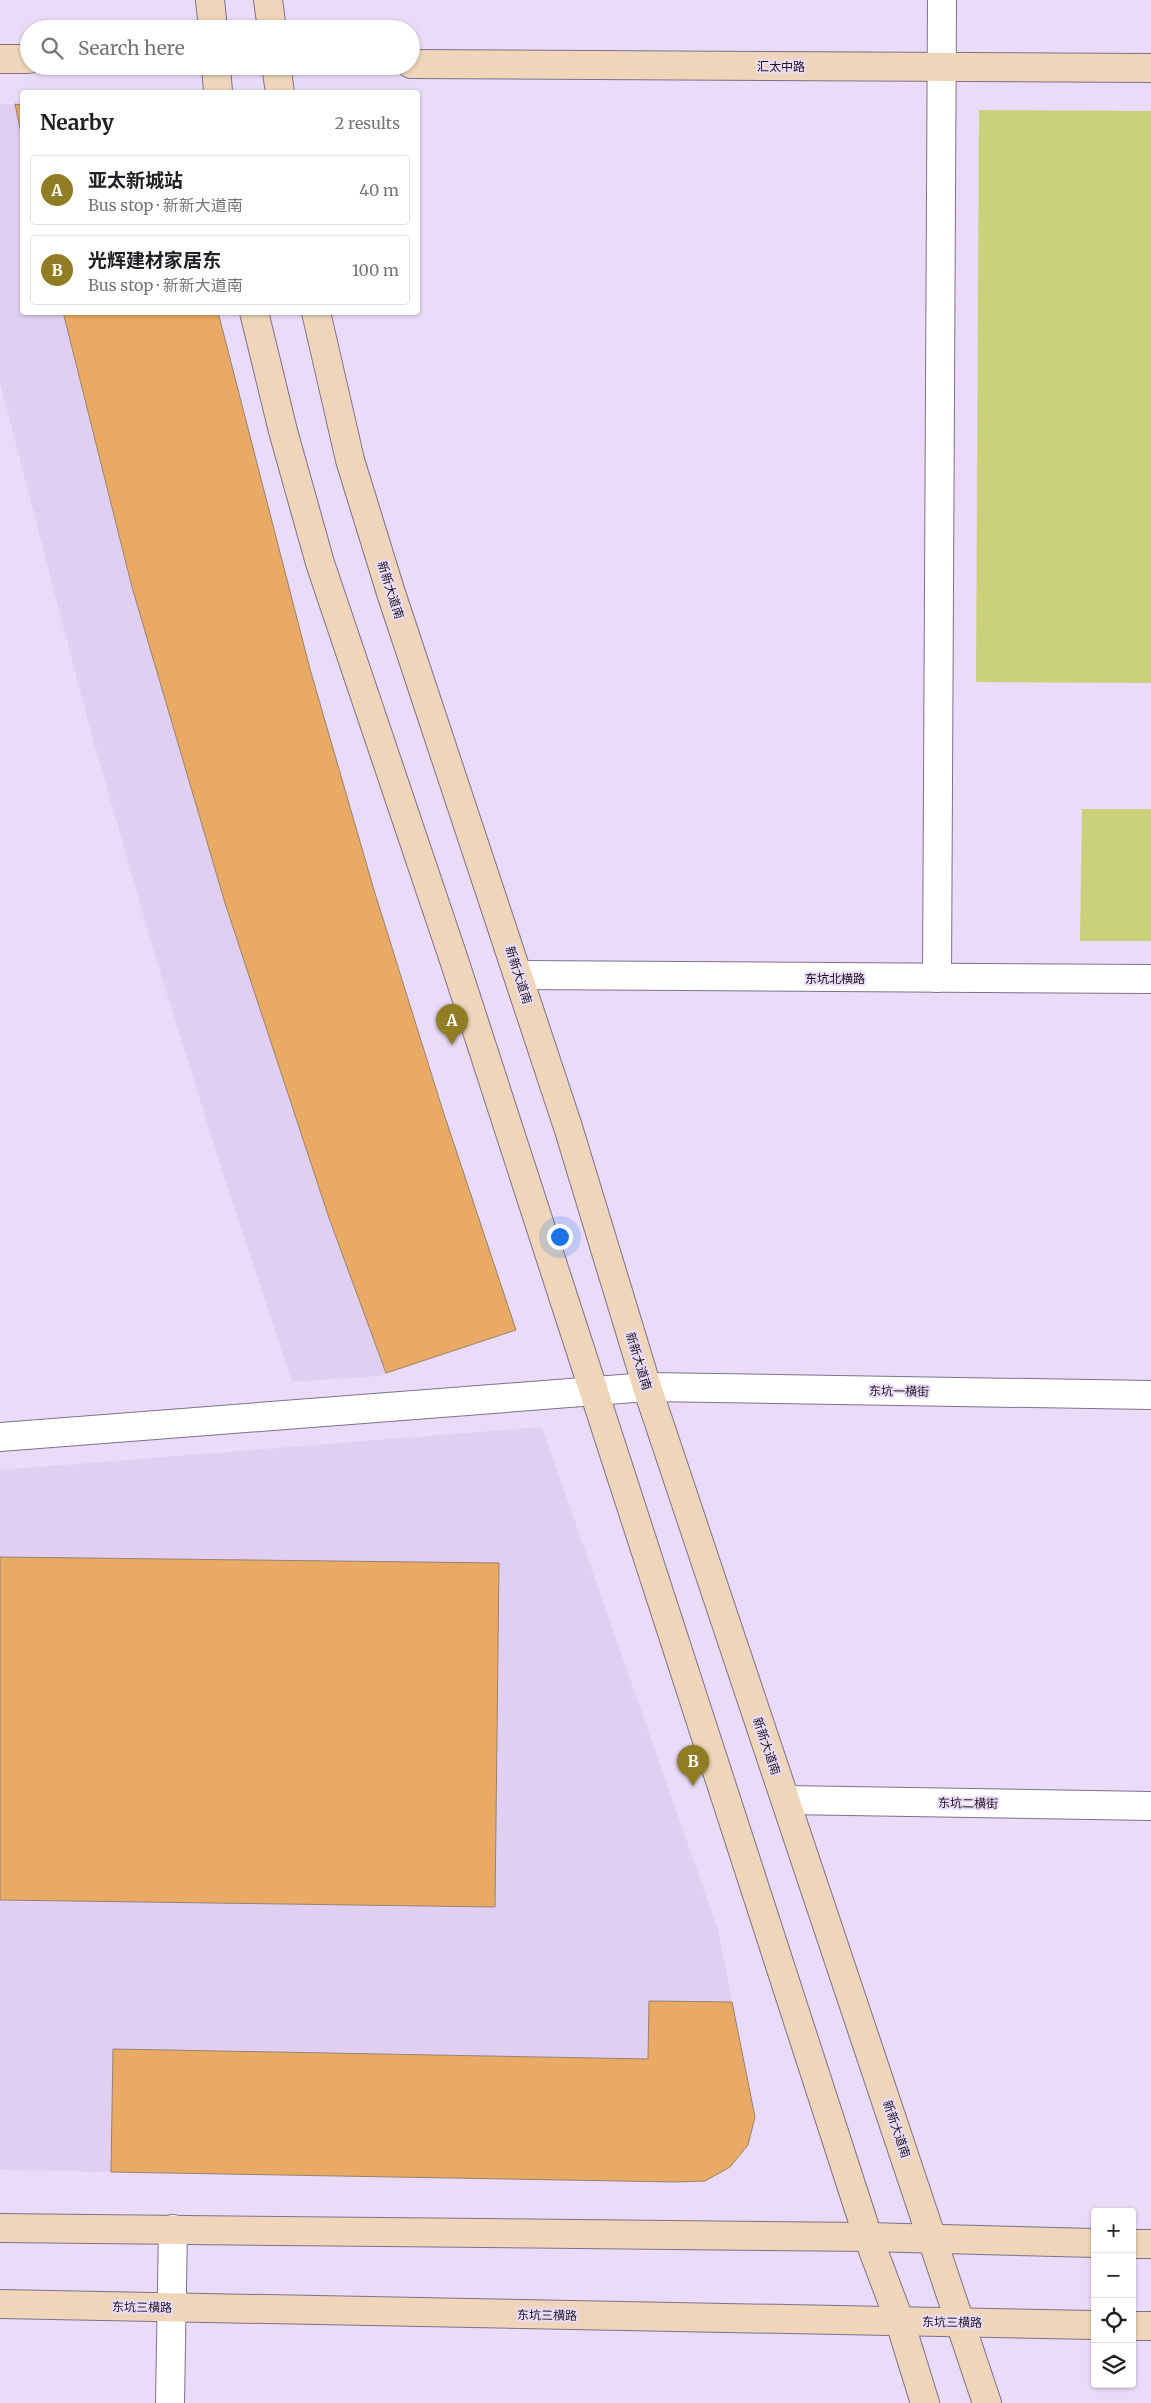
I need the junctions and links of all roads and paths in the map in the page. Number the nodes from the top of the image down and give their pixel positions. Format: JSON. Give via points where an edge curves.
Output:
{"nodes":[{"id":1,"x":210,"y":0,"type":"edge"},
{"id":2,"x":268,"y":0,"type":"edge"},
{"id":3,"x":942,"y":0,"type":"edge"},
{"id":4,"x":212,"y":20,"type":"edge"},
{"id":5,"x":271,"y":20,"type":"edge"},
{"id":6,"x":0,"y":59,"type":"edge"},
{"id":7,"x":20,"y":60,"type":"edge"},
{"id":8,"x":420,"y":64,"type":"edge"},
{"id":9,"x":941,"y":67,"type":"junction"},
{"id":10,"x":1151,"y":68,"type":"edge"},
{"id":11,"x":217,"y":75,"type":"edge"},
{"id":12,"x":277,"y":75,"type":"edge"},
{"id":13,"x":218,"y":90,"type":"edge"},
{"id":14,"x":280,"y":90,"type":"edge"},
{"id":15,"x":255,"y":315,"type":"edge"},
{"id":16,"x":317,"y":315,"type":"edge"},
{"id":17,"x":519,"y":975,"type":"junction"},
{"id":18,"x":937,"y":978,"type":"junction"},
{"id":19,"x":1151,"y":979,"type":"edge"},
{"id":20,"x":647,"y":1387,"type":"junction"},
{"id":21,"x":595,"y":1391,"type":"junction"},
{"id":22,"x":1151,"y":1395,"type":"edge"},
{"id":23,"x":0,"y":1437,"type":"edge"},
{"id":24,"x":786,"y":1800,"type":"junction"},
{"id":25,"x":1151,"y":1806,"type":"edge"},
{"id":26,"x":0,"y":2228,"type":"edge"},
{"id":27,"x":173,"y":2229,"type":"junction"},
{"id":28,"x":868,"y":2237,"type":"junction"},
{"id":29,"x":933,"y":2239,"type":"junction"},
{"id":30,"x":1091,"y":2243,"type":"edge"},
{"id":31,"x":1136,"y":2244,"type":"edge"},
{"id":32,"x":1151,"y":2244,"type":"edge"},
{"id":33,"x":0,"y":2304,"type":"edge"},
{"id":34,"x":172,"y":2307,"type":"junction"},
{"id":35,"x":900,"y":2322,"type":"junction"},
{"id":36,"x":960,"y":2322,"type":"junction"},
{"id":37,"x":1091,"y":2325,"type":"edge"},
{"id":38,"x":1136,"y":2326,"type":"edge"},
{"id":39,"x":1151,"y":2326,"type":"edge"},
{"id":40,"x":170,"y":2403,"type":"edge"},
{"id":41,"x":925,"y":2403,"type":"edge"},
{"id":42,"x":987,"y":2403,"type":"edge"}],
"edges":[{"from":1,"to":4,"type":"street"},
{"from":2,"to":5,"type":"street"},
{"from":3,"to":9,"type":"street"},
{"from":6,"to":7,"type":"street"},
{"from":8,"to":9,"type":"street","name":"汇太中路"},
{"from":9,"to":10,"type":"street","name":"汇太中路"},
{"from":9,"to":18,"type":"street"},
{"from":11,"to":13,"type":"street"},
{"from":12,"to":14,"type":"street"},
{"from":15,"to":21,"type":"street","via":[[320,562]]},
{"from":16,"to":17,"type":"street","name":"新新大道南","via":[[350,460]]},
{"from":17,"to":18,"type":"street","name":"东坑北横路"},
{"from":17,"to":20,"type":"street","name":"新新大道南"},
{"from":18,"to":19,"type":"street","name":"东坑北横路"},
{"from":20,"to":21,"type":"street","name":"东坑一横街"},
{"from":20,"to":22,"type":"street","name":"东坑一横街"},
{"from":20,"to":24,"type":"street","name":"新新大道南"},
{"from":21,"to":23,"type":"street","name":"东坑一横街"},
{"from":21,"to":28,"type":"street"},
{"from":24,"to":25,"type":"street","name":"东坑二横街"},
{"from":24,"to":29,"type":"street","name":"新新大道南"},
{"from":26,"to":27,"type":"street"},
{"from":27,"to":28,"type":"street"},
{"from":27,"to":34,"type":"street"},
{"from":28,"to":29,"type":"street"},
{"from":28,"to":35,"type":"street"},
{"from":29,"to":30,"type":"street"},
{"from":29,"to":36,"type":"street","name":"新新大道南"},
{"from":31,"to":32,"type":"street"},
{"from":33,"to":34,"type":"street","name":"东坑三横路"},
{"from":34,"to":35,"type":"street","name":"东坑三横路"},
{"from":34,"to":40,"type":"street"},
{"from":35,"to":36,"type":"street","name":"东坑三横路"},
{"from":35,"to":41,"type":"street"},
{"from":36,"to":37,"type":"street","name":"东坑三横路"},
{"from":36,"to":42,"type":"street","name":"新新大道南"},
{"from":38,"to":39,"type":"street"}]}
